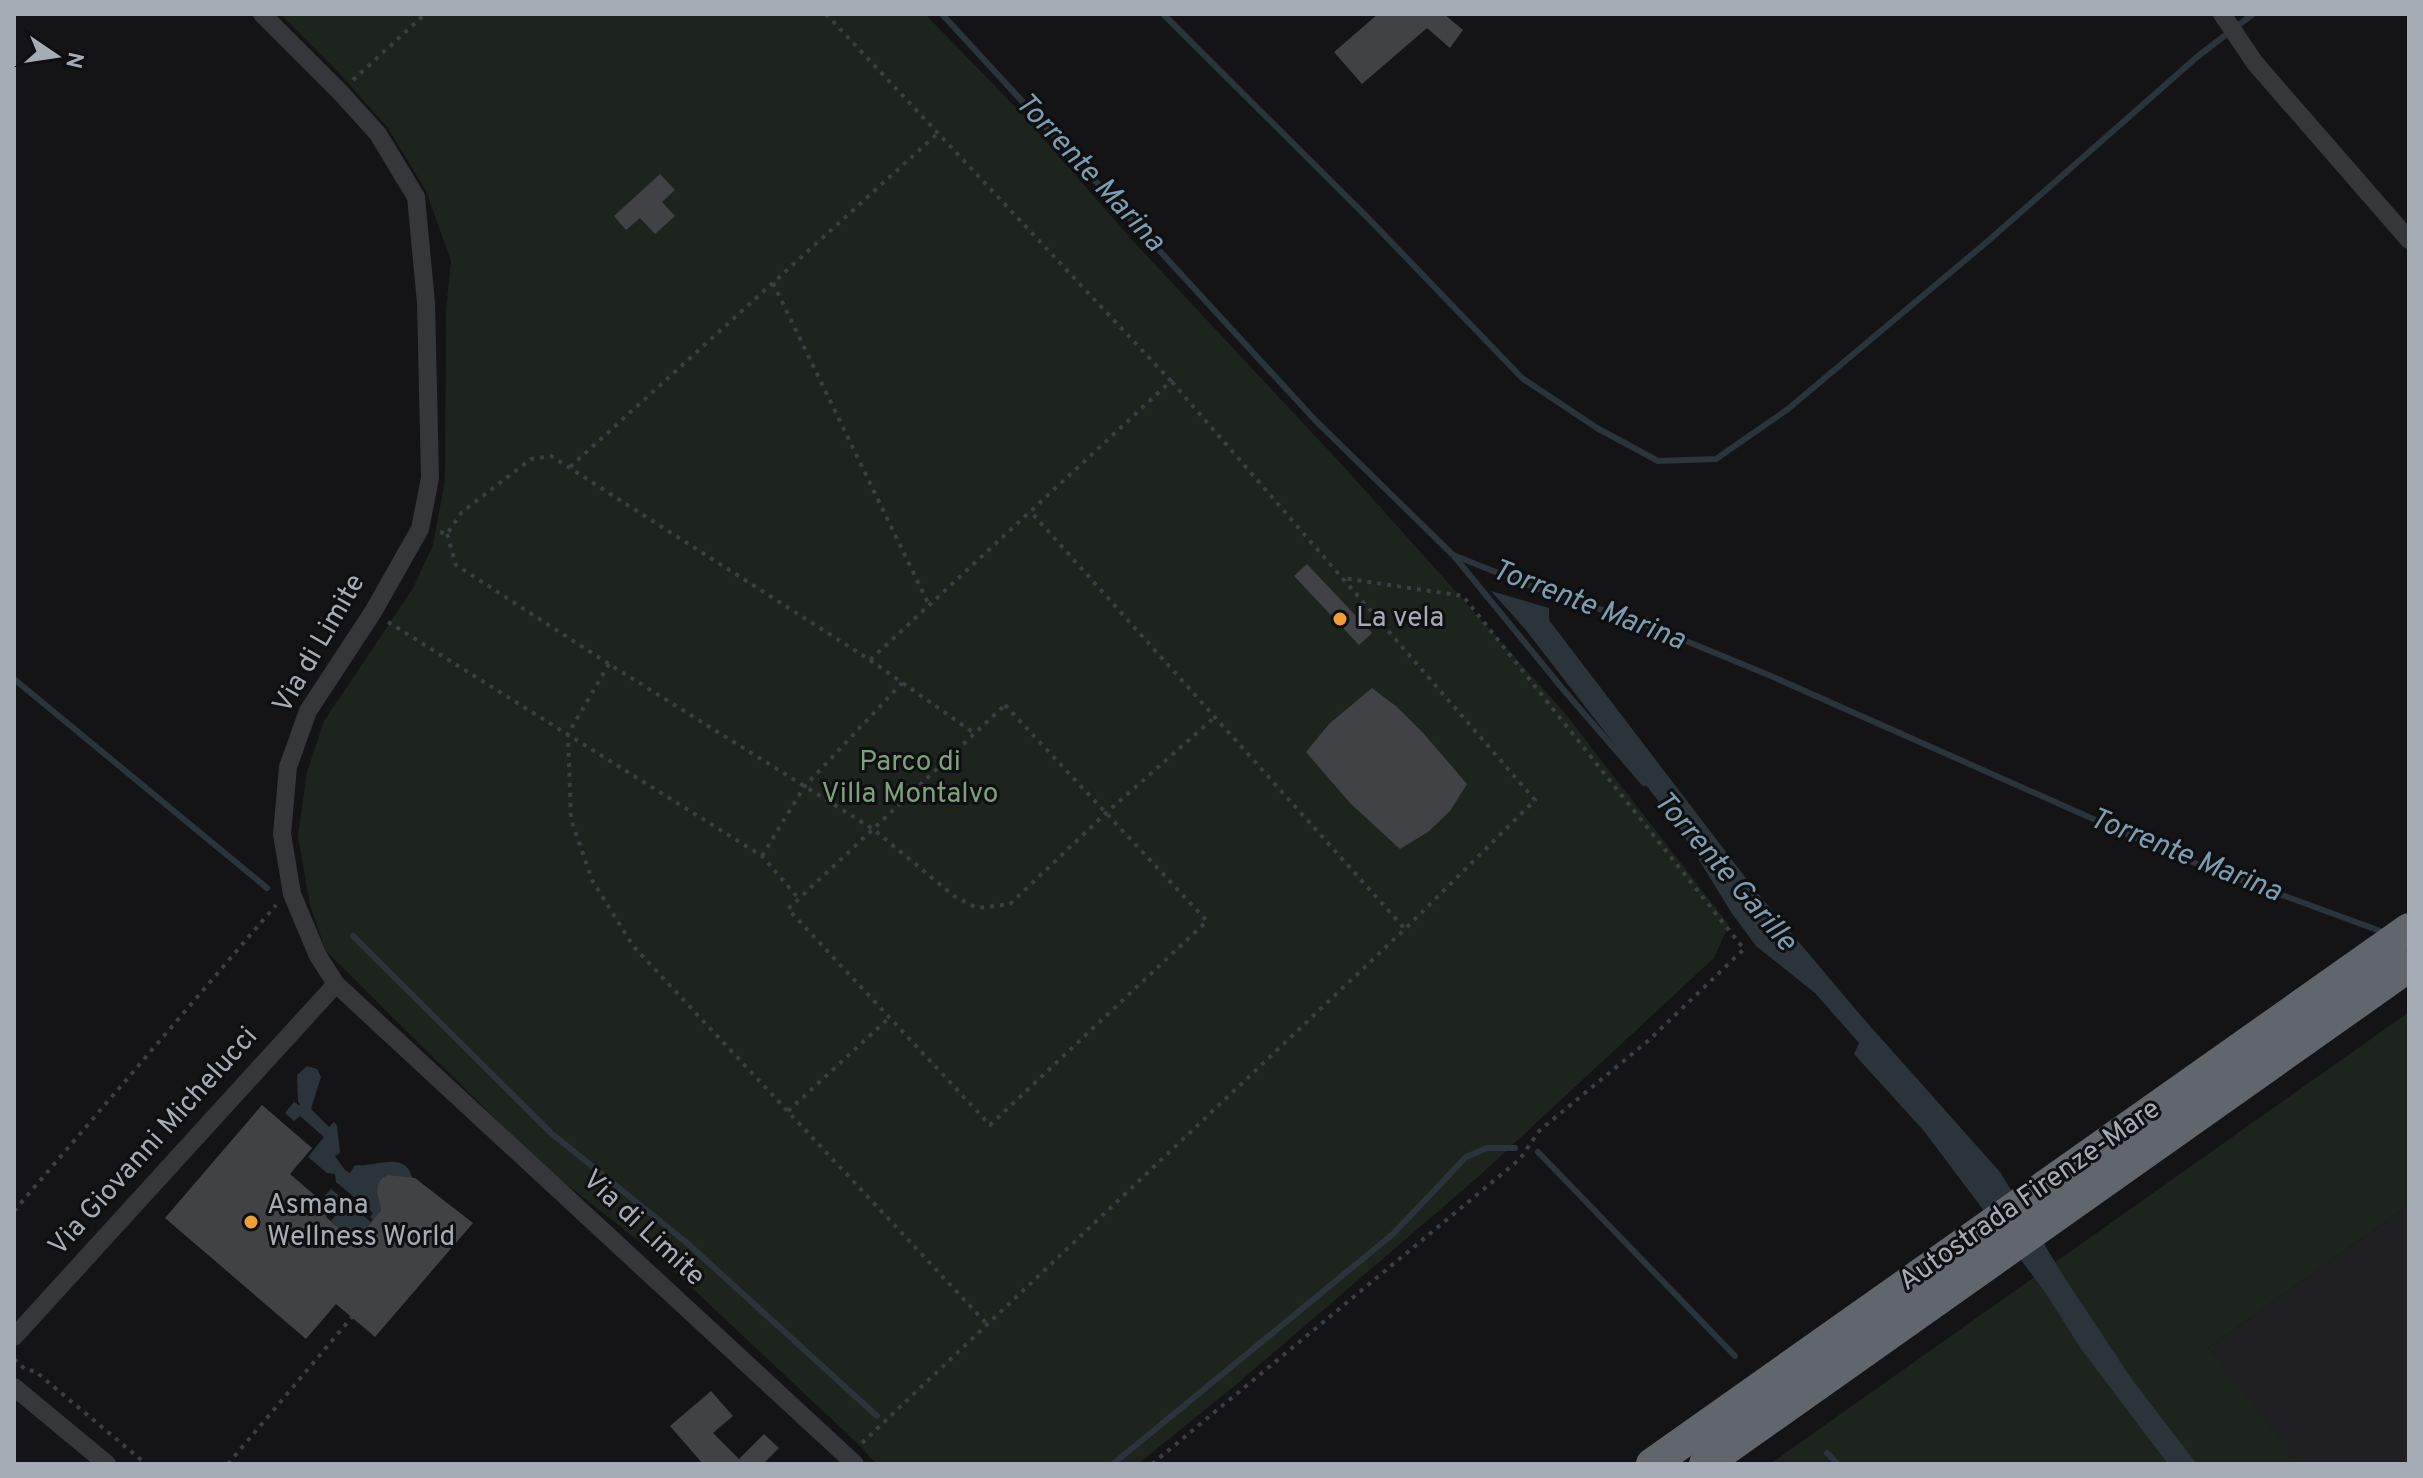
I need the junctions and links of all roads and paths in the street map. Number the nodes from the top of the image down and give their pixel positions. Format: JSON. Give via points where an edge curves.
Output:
{"nodes":[{"id":1,"x":262,"y":14,"type":"edge"},
{"id":2,"x":425,"y":14,"type":"edge"},
{"id":3,"x":826,"y":14,"type":"edge"},
{"id":4,"x":2222,"y":14,"type":"edge"},
{"id":5,"x":340,"y":92,"type":"junction"},
{"id":6,"x":937,"y":134,"type":"junction"},
{"id":7,"x":2409,"y":240,"type":"edge"},
{"id":8,"x":773,"y":283,"type":"junction"},
{"id":9,"x":1171,"y":381,"type":"junction"},
{"id":10,"x":570,"y":467,"type":"junction"},
{"id":11,"x":1030,"y":511,"type":"junction"},
{"id":12,"x":420,"y":529,"type":"junction"},
{"id":13,"x":447,"y":534,"type":"junction"},
{"id":14,"x":1343,"y":578,"type":"junction"},
{"id":15,"x":929,"y":605,"type":"junction"},
{"id":16,"x":373,"y":612,"type":"junction"},
{"id":17,"x":870,"y":660,"type":"junction"},
{"id":18,"x":609,"y":664,"type":"junction"},
{"id":19,"x":902,"y":683,"type":"junction"},
{"id":20,"x":1215,"y":717,"type":"junction"},
{"id":21,"x":974,"y":733,"type":"junction"},
{"id":22,"x":568,"y":734,"type":"junction"},
{"id":23,"x":804,"y":787,"type":"junction"},
{"id":24,"x":1106,"y":813,"type":"junction"},
{"id":25,"x":873,"y":829,"type":"junction"},
{"id":26,"x":762,"y":856,"type":"junction"},
{"id":27,"x":282,"y":898,"type":"dead end"},
{"id":28,"x":799,"y":899,"type":"junction"},
{"id":29,"x":1405,"y":929,"type":"junction"},
{"id":30,"x":2409,"y":929,"type":"edge"},
{"id":31,"x":2409,"y":966,"type":"edge"},
{"id":32,"x":336,"y":984,"type":"junction"},
{"id":33,"x":889,"y":1018,"type":"junction"},
{"id":34,"x":788,"y":1111,"type":"junction"},
{"id":35,"x":14,"y":1211,"type":"edge"},
{"id":36,"x":352,"y":1317,"type":"dead end"},
{"id":37,"x":987,"y":1325,"type":"junction"},
{"id":38,"x":14,"y":1337,"type":"edge"},
{"id":39,"x":14,"y":1359,"type":"edge"},
{"id":40,"x":14,"y":1387,"type":"edge"},
{"id":41,"x":872,"y":1436,"type":"dead end"},
{"id":42,"x":107,"y":1464,"type":"edge"},
{"id":43,"x":146,"y":1464,"type":"edge"},
{"id":44,"x":228,"y":1464,"type":"edge"},
{"id":45,"x":855,"y":1464,"type":"edge"},
{"id":46,"x":1152,"y":1464,"type":"edge"},
{"id":47,"x":1652,"y":1464,"type":"edge"},
{"id":48,"x":1705,"y":1464,"type":"edge"}],
"edges":[{"from":1,"to":5,"type":"street","name":"Via di Limite"},
{"from":2,"to":5,"type":"path"},
{"from":3,"to":6,"type":"path"},
{"from":4,"to":7,"type":"street","via":[[2255,63]]},
{"from":5,"to":12,"type":"street","name":"Via di Limite","via":[[378,134],[416,197],[426,303],[430,478]]},
{"from":6,"to":8,"type":"path"},
{"from":6,"to":9,"type":"path"},
{"from":8,"to":10,"type":"path"},
{"from":8,"to":15,"type":"path"},
{"from":9,"to":11,"type":"path"},
{"from":9,"to":14,"type":"path"},
{"from":10,"to":13,"type":"path","via":[[551,456],[531,459],[462,512]]},
{"from":10,"to":17,"type":"path"},
{"from":11,"to":15,"type":"path"},
{"from":11,"to":20,"type":"path"},
{"from":12,"to":13,"type":"path"},
{"from":12,"to":16,"type":"street","name":"Via di Limite"},
{"from":13,"to":18,"type":"path","via":[[456,565]]},
{"from":14,"to":29,"type":"path","via":[[1535,800]]},
{"from":14,"to":46,"type":"path","via":[[1463,596],[1744,949],[1649,1040],[1539,1131],[1520,1159]]},
{"from":15,"to":17,"type":"path"},
{"from":16,"to":22,"type":"path"},
{"from":16,"to":32,"type":"street","name":"Via di Limite","via":[[308,711],[288,767],[282,834],[292,894]]},
{"from":17,"to":19,"type":"path"},
{"from":18,"to":22,"type":"path"},
{"from":18,"to":23,"type":"path"},
{"from":19,"to":21,"type":"path"},
{"from":19,"to":23,"type":"path"},
{"from":20,"to":24,"type":"path"},
{"from":20,"to":29,"type":"path"},
{"from":21,"to":24,"type":"path","via":[[1005,705]]},
{"from":21,"to":25,"type":"path"},
{"from":22,"to":26,"type":"path"},
{"from":22,"to":34,"type":"path","via":[[571,819],[592,880],[633,946]]},
{"from":23,"to":25,"type":"path"},
{"from":23,"to":26,"type":"path"},
{"from":24,"to":25,"type":"path","via":[[1010,904],[977,908],[954,896]]},
{"from":24,"to":33,"type":"path","via":[[1207,921],[1185,943],[990,1125]]},
{"from":25,"to":28,"type":"path"},
{"from":26,"to":28,"type":"path"},
{"from":27,"to":35,"type":"path"},
{"from":28,"to":33,"type":"path","via":[[788,909]]},
{"from":29,"to":37,"type":"path"},
{"from":30,"to":47,"type":"highway","name":"Autostrada Firenze-Mare"},
{"from":31,"to":48,"type":"highway","name":"Autostrada Firenze-Mare"},
{"from":32,"to":38,"type":"street","name":"Via Giovanni Michelucci"},
{"from":32,"to":45,"type":"street","name":"Via di Limite"},
{"from":33,"to":34,"type":"path"},
{"from":34,"to":37,"type":"path"},
{"from":36,"to":44,"type":"path"},
{"from":37,"to":41,"type":"path"},
{"from":39,"to":43,"type":"path"},
{"from":40,"to":42,"type":"street"}]}
